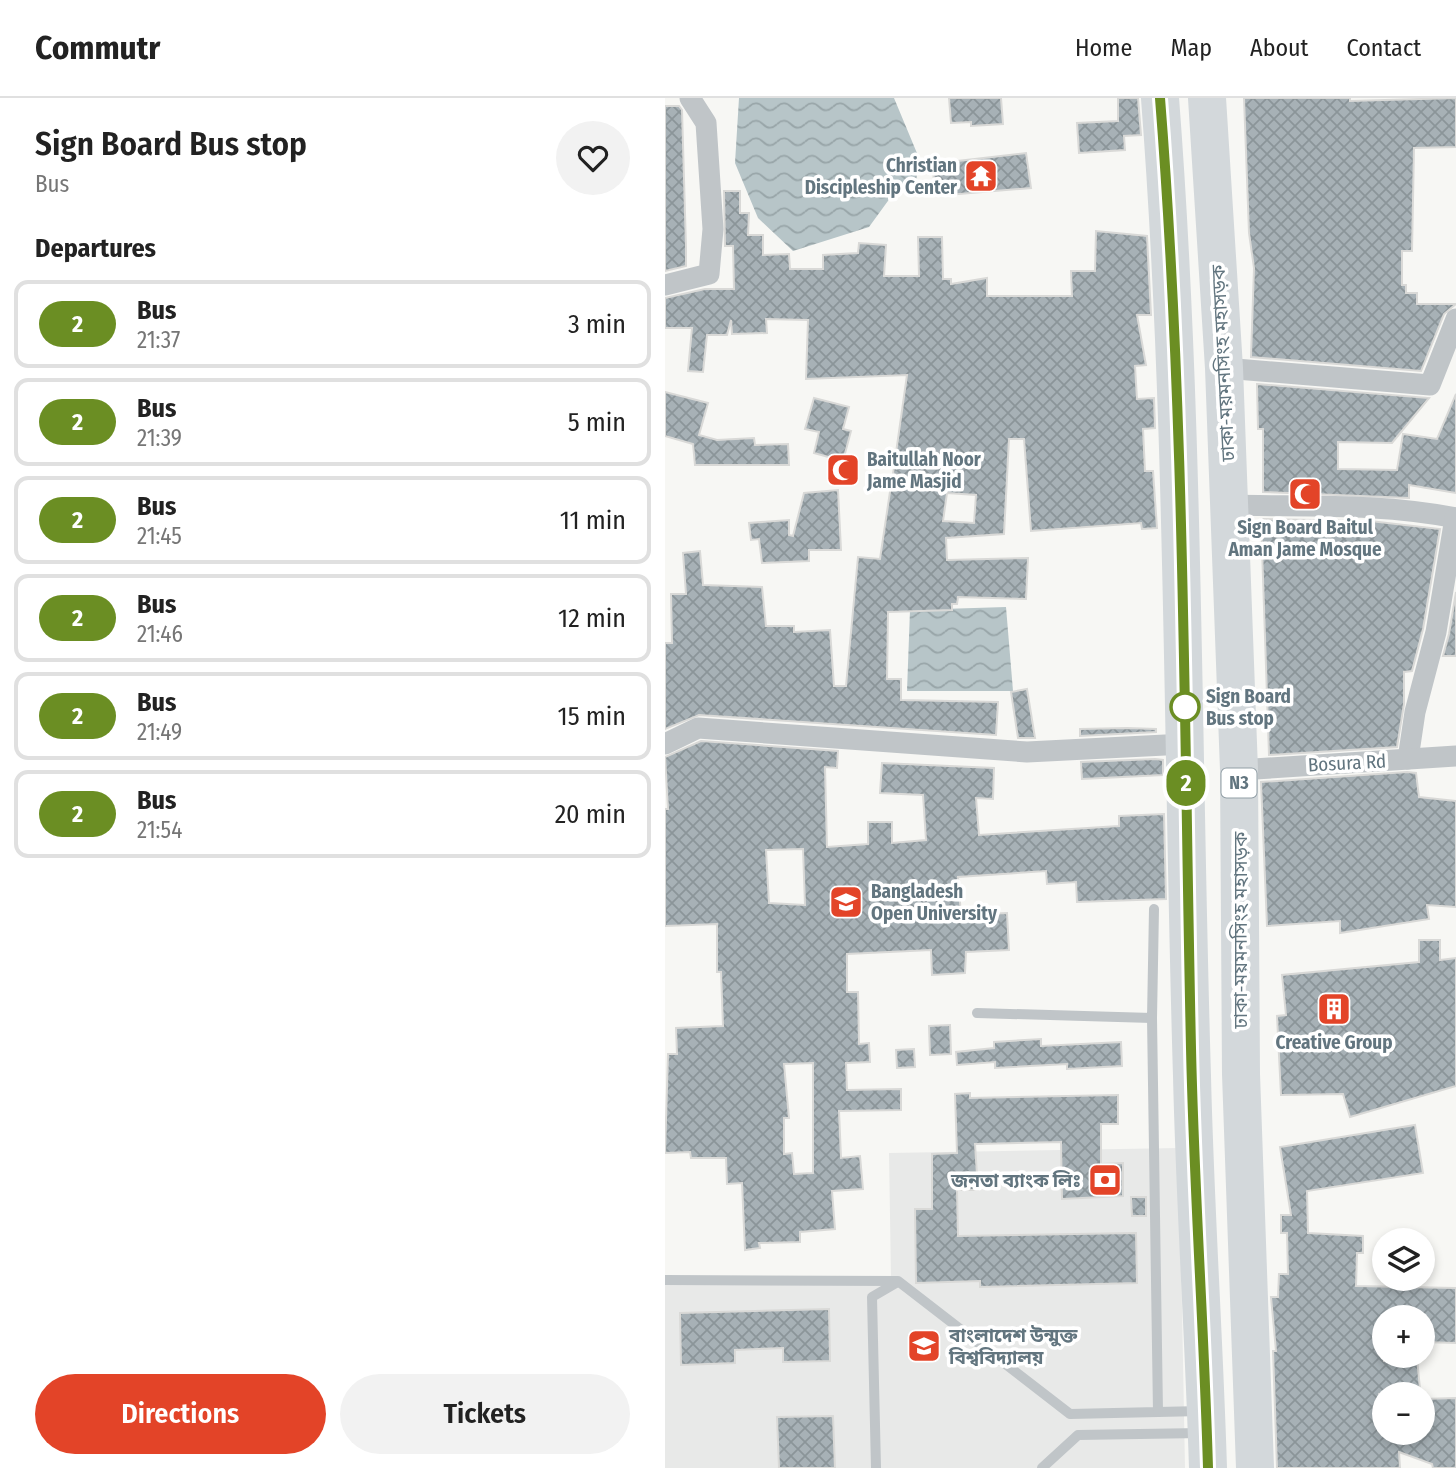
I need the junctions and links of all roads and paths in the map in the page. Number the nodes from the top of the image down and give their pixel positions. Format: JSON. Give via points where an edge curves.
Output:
{"nodes":[{"id":1,"x":690,"y":98,"type":"edge"},
{"id":2,"x":1160,"y":98,"type":"edge"},
{"id":3,"x":1207,"y":98,"type":"edge"},
{"id":4,"x":665,"y":285,"type":"edge"},
{"id":5,"x":1456,"y":319,"type":"edge"},
{"id":6,"x":1224,"y":368,"type":"junction"},
{"id":7,"x":1229,"y":505,"type":"junction"},
{"id":8,"x":1455,"y":518,"type":"edge"},
{"id":9,"x":665,"y":744,"type":"edge"},
{"id":10,"x":1185,"y":744,"type":"junction"},
{"id":11,"x":1456,"y":756,"type":"edge"},
{"id":12,"x":1408,"y":759,"type":"junction"},
{"id":13,"x":1239,"y":770,"type":"junction"},
{"id":14,"x":1154,"y":909,"type":"dead end"},
{"id":15,"x":977,"y":1013,"type":"dead end"},
{"id":16,"x":1152,"y":1018,"type":"junction"},
{"id":17,"x":665,"y":1280,"type":"edge"},
{"id":18,"x":898,"y":1281,"type":"junction"},
{"id":19,"x":1158,"y":1412,"type":"junction"},
{"id":20,"x":1207,"y":1437,"type":"edge"},
{"id":21,"x":876,"y":1468,"type":"edge"},
{"id":22,"x":1042,"y":1468,"type":"edge"},
{"id":23,"x":1255,"y":1468,"type":"edge"}],
"edges":[{"from":1,"to":4,"type":"street","via":[[706,122],[713,229],[709,274]]},
{"from":2,"to":10,"type":"highway","via":[[1183,560]]},
{"from":3,"to":6,"type":"highway","name":"ঢাকা-ময়মনসিংহ মহাসড়ক","number":"N3"},
{"from":5,"to":6,"type":"street","via":[[1430,385]]},
{"from":6,"to":7,"type":"highway","name":"ঢাকা-ময়মনসিংহ মহাসড়ক","number":"N3"},
{"from":7,"to":8,"type":"street","via":[[1335,505]]},
{"from":7,"to":13,"type":"highway","name":"ঢাকা-ময়মনসিংহ মহাসড়ক","number":"N3"},
{"from":8,"to":12,"type":"street"},
{"from":9,"to":10,"type":"street","via":[[698,728],[1027,752]]},
{"from":10,"to":20,"type":"highway","via":[[1192,1076]]},
{"from":11,"to":12,"type":"street","name":"Bosura Rd"},
{"from":12,"to":13,"type":"street","name":"Bosura Rd"},
{"from":13,"to":23,"type":"highway","name":"ঢাকা-ময়মনসিংহ মহাসড়ক","number":"N3","via":[[1241,1074]]},
{"from":14,"to":16,"type":"lane"},
{"from":15,"to":16,"type":"lane"},
{"from":16,"to":19,"type":"lane"},
{"from":17,"to":18,"type":"lane"},
{"from":18,"to":19,"type":"lane","via":[[1070,1414]]},
{"from":18,"to":21,"type":"lane","via":[[872,1297]]},
{"from":19,"to":20,"type":"lane"},
{"from":20,"to":22,"type":"lane","via":[[1078,1435]]}]}
